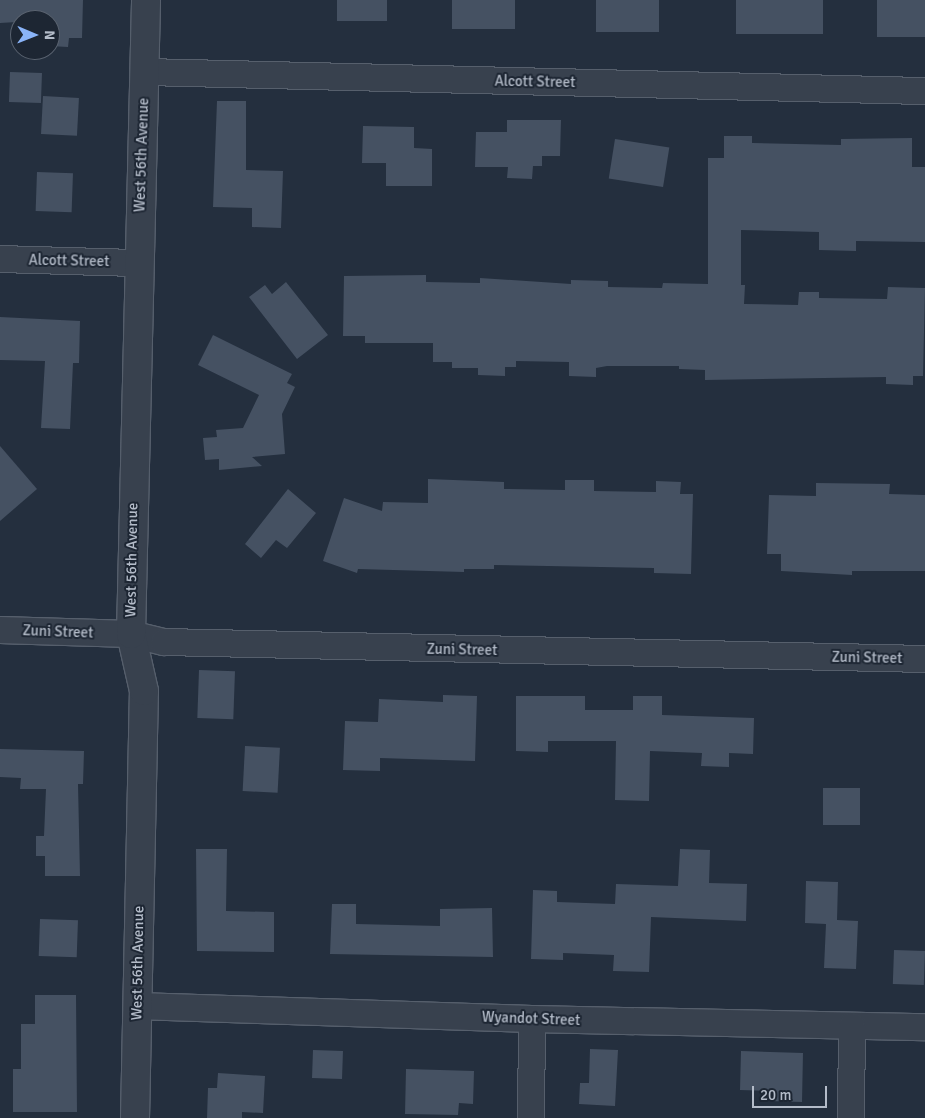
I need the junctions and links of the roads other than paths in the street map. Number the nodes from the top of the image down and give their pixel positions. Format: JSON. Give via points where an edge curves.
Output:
{"nodes":[{"id":1,"x":146,"y":0,"type":"edge"},
{"id":2,"x":145,"y":72,"type":"junction"},
{"id":3,"x":925,"y":91,"type":"edge"},
{"id":4,"x":0,"y":259,"type":"edge"},
{"id":5,"x":138,"y":263,"type":"junction"},
{"id":6,"x":0,"y":630,"type":"edge"},
{"id":7,"x":131,"y":634,"type":"junction"},
{"id":8,"x":925,"y":659,"type":"edge"},
{"id":9,"x":137,"y":1006,"type":"junction"},
{"id":10,"x":532,"y":1019,"type":"junction"},
{"id":11,"x":852,"y":1026,"type":"junction"},
{"id":12,"x":925,"y":1027,"type":"edge"},
{"id":13,"x":135,"y":1118,"type":"edge"},
{"id":14,"x":531,"y":1118,"type":"edge"},
{"id":15,"x":851,"y":1118,"type":"edge"}],
"edges":[{"from":1,"to":2,"type":"street","name":"West 56th Avenue"},
{"from":2,"to":3,"type":"street","name":"Alcott Street"},
{"from":2,"to":5,"type":"street","name":"West 56th Avenue"},
{"from":4,"to":5,"type":"street","name":"Alcott Street"},
{"from":5,"to":7,"type":"street","name":"West 56th Avenue"},
{"from":6,"to":7,"type":"street","name":"Zuni Street"},
{"from":7,"to":8,"type":"street","name":"Zuni Street","via":[[174,642]]},
{"from":7,"to":9,"type":"street","name":"West 56th Avenue","via":[[144,691]]},
{"from":9,"to":10,"type":"street","name":"Wyandot Street"},
{"from":9,"to":13,"type":"street","name":"West 56th Avenue"},
{"from":10,"to":11,"type":"street","name":"Wyandot Street"},
{"from":10,"to":14,"type":"street"},
{"from":11,"to":12,"type":"street","name":"Wyandot Street"},
{"from":11,"to":15,"type":"street"}]}
